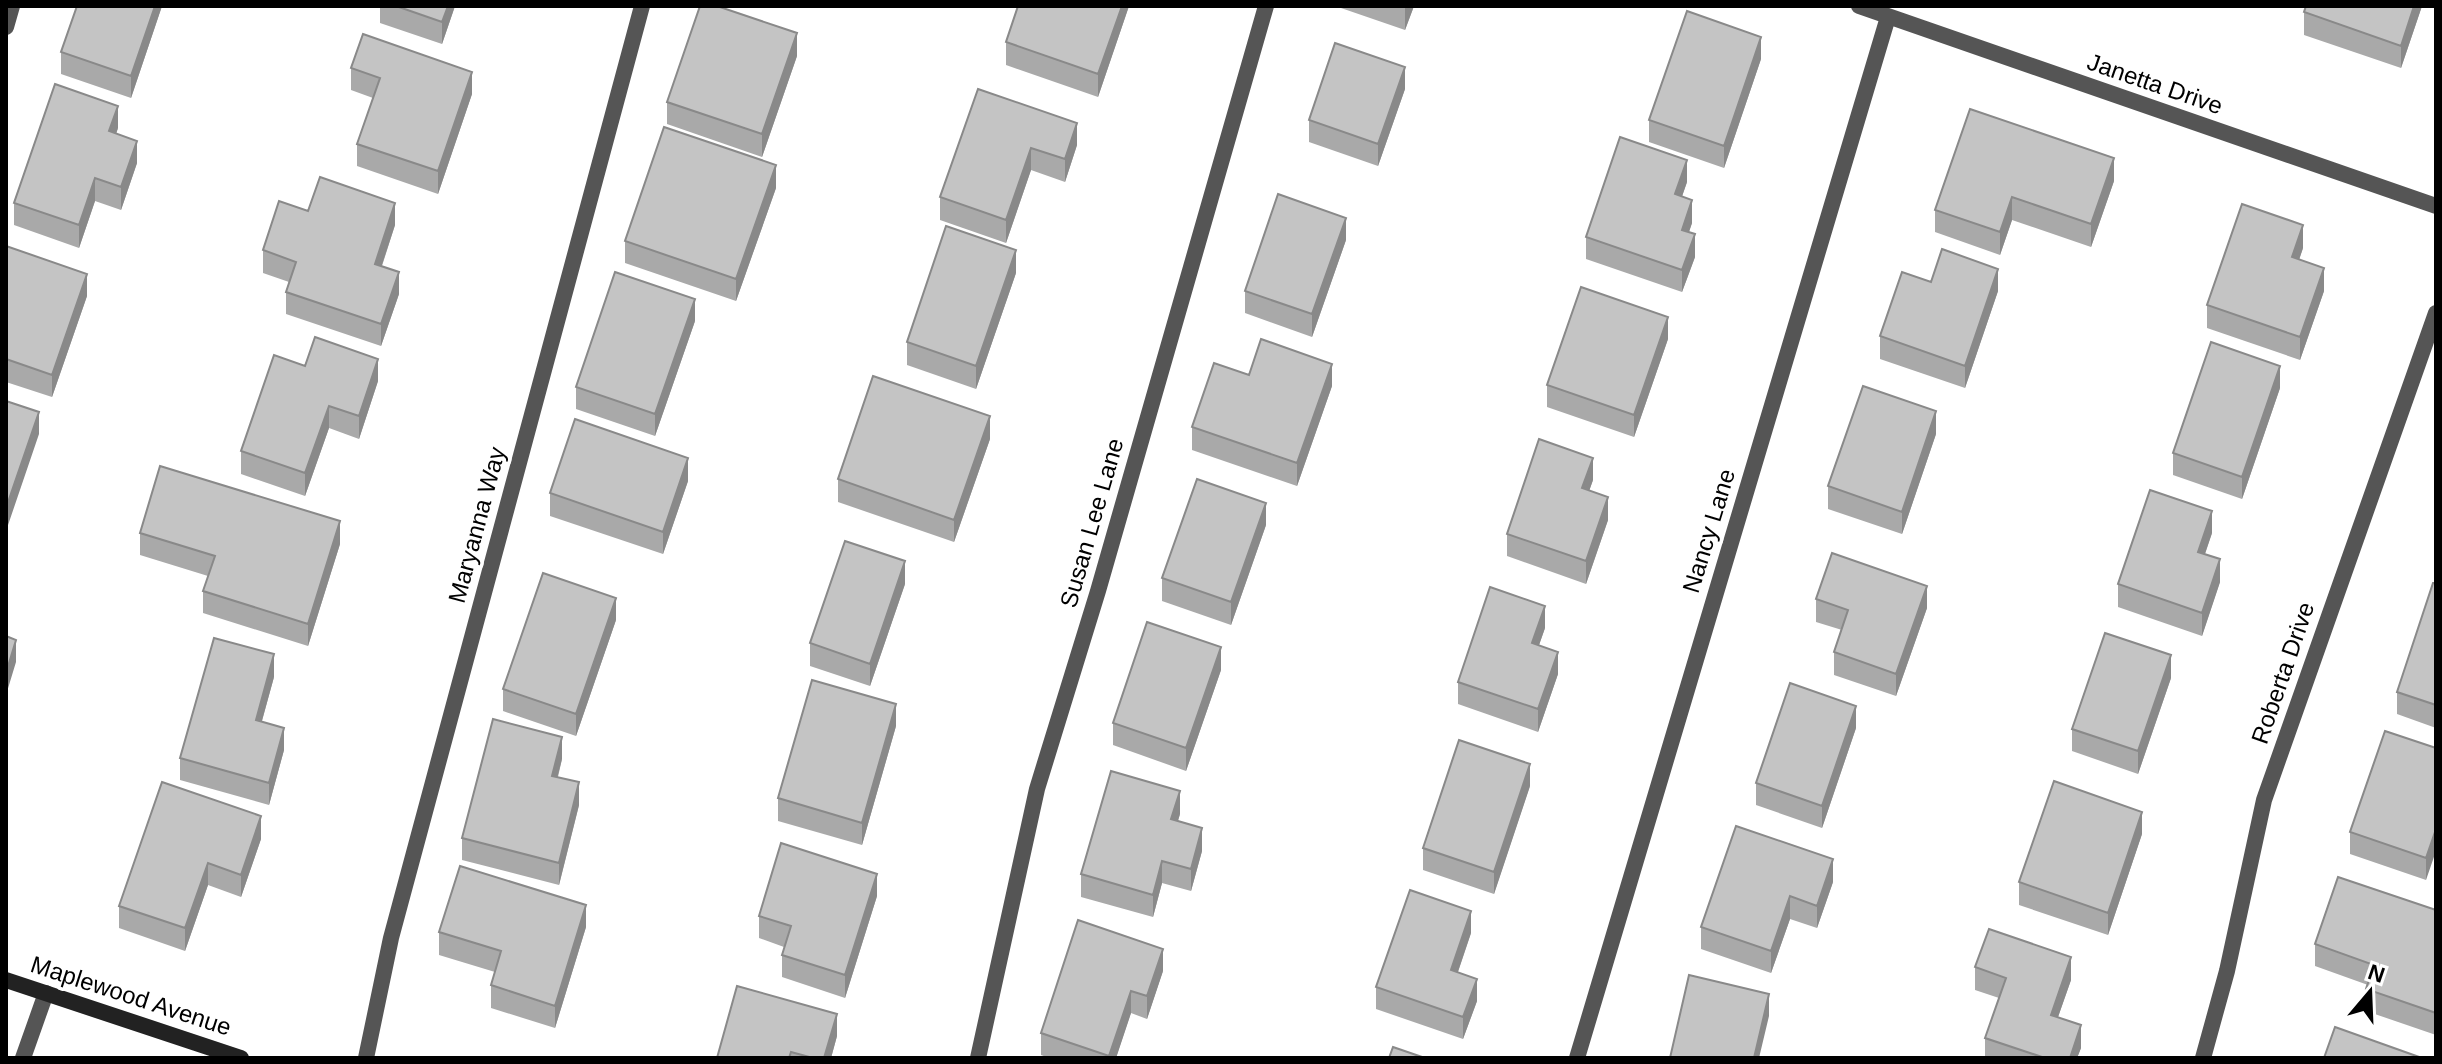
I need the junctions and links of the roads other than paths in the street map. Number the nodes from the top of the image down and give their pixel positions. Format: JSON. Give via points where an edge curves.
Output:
{"nodes":[{"id":1,"x":12,"y":6,"type":"edge"},
{"id":2,"x":642,"y":6,"type":"edge"},
{"id":3,"x":1266,"y":6,"type":"edge"},
{"id":4,"x":1859,"y":6,"type":"edge"},
{"id":5,"x":1888,"y":17,"type":"junction"},
{"id":6,"x":6,"y":27,"type":"edge"},
{"id":7,"x":2436,"y":206,"type":"edge"},
{"id":8,"x":2436,"y":313,"type":"edge"},
{"id":9,"x":6,"y":980,"type":"edge"},
{"id":10,"x":46,"y":993,"type":"junction"},
{"id":11,"x":23,"y":1058,"type":"edge"},
{"id":12,"x":241,"y":1058,"type":"edge"},
{"id":13,"x":366,"y":1058,"type":"edge"},
{"id":14,"x":978,"y":1058,"type":"edge"},
{"id":15,"x":1577,"y":1058,"type":"edge"},
{"id":16,"x":2203,"y":1058,"type":"edge"}],
"edges":[{"from":1,"to":6,"type":"street"},
{"from":2,"to":13,"type":"street","name":"Maryanna Way","via":[[391,938]]},
{"from":3,"to":14,"type":"street","name":"Susan Lee Lane","via":[[1037,789]]},
{"from":4,"to":5,"type":"street","name":"Janetta Drive"},
{"from":5,"to":7,"type":"street","name":"Janetta Drive"},
{"from":5,"to":15,"type":"street","name":"Nancy Lane"},
{"from":8,"to":16,"type":"street","name":"Roberta Drive","via":[[2264,800]]},
{"from":9,"to":10,"type":"street","name":"Maplewood Avenue"},
{"from":10,"to":11,"type":"street"},
{"from":10,"to":12,"type":"street","name":"Maplewood Avenue"}]}
